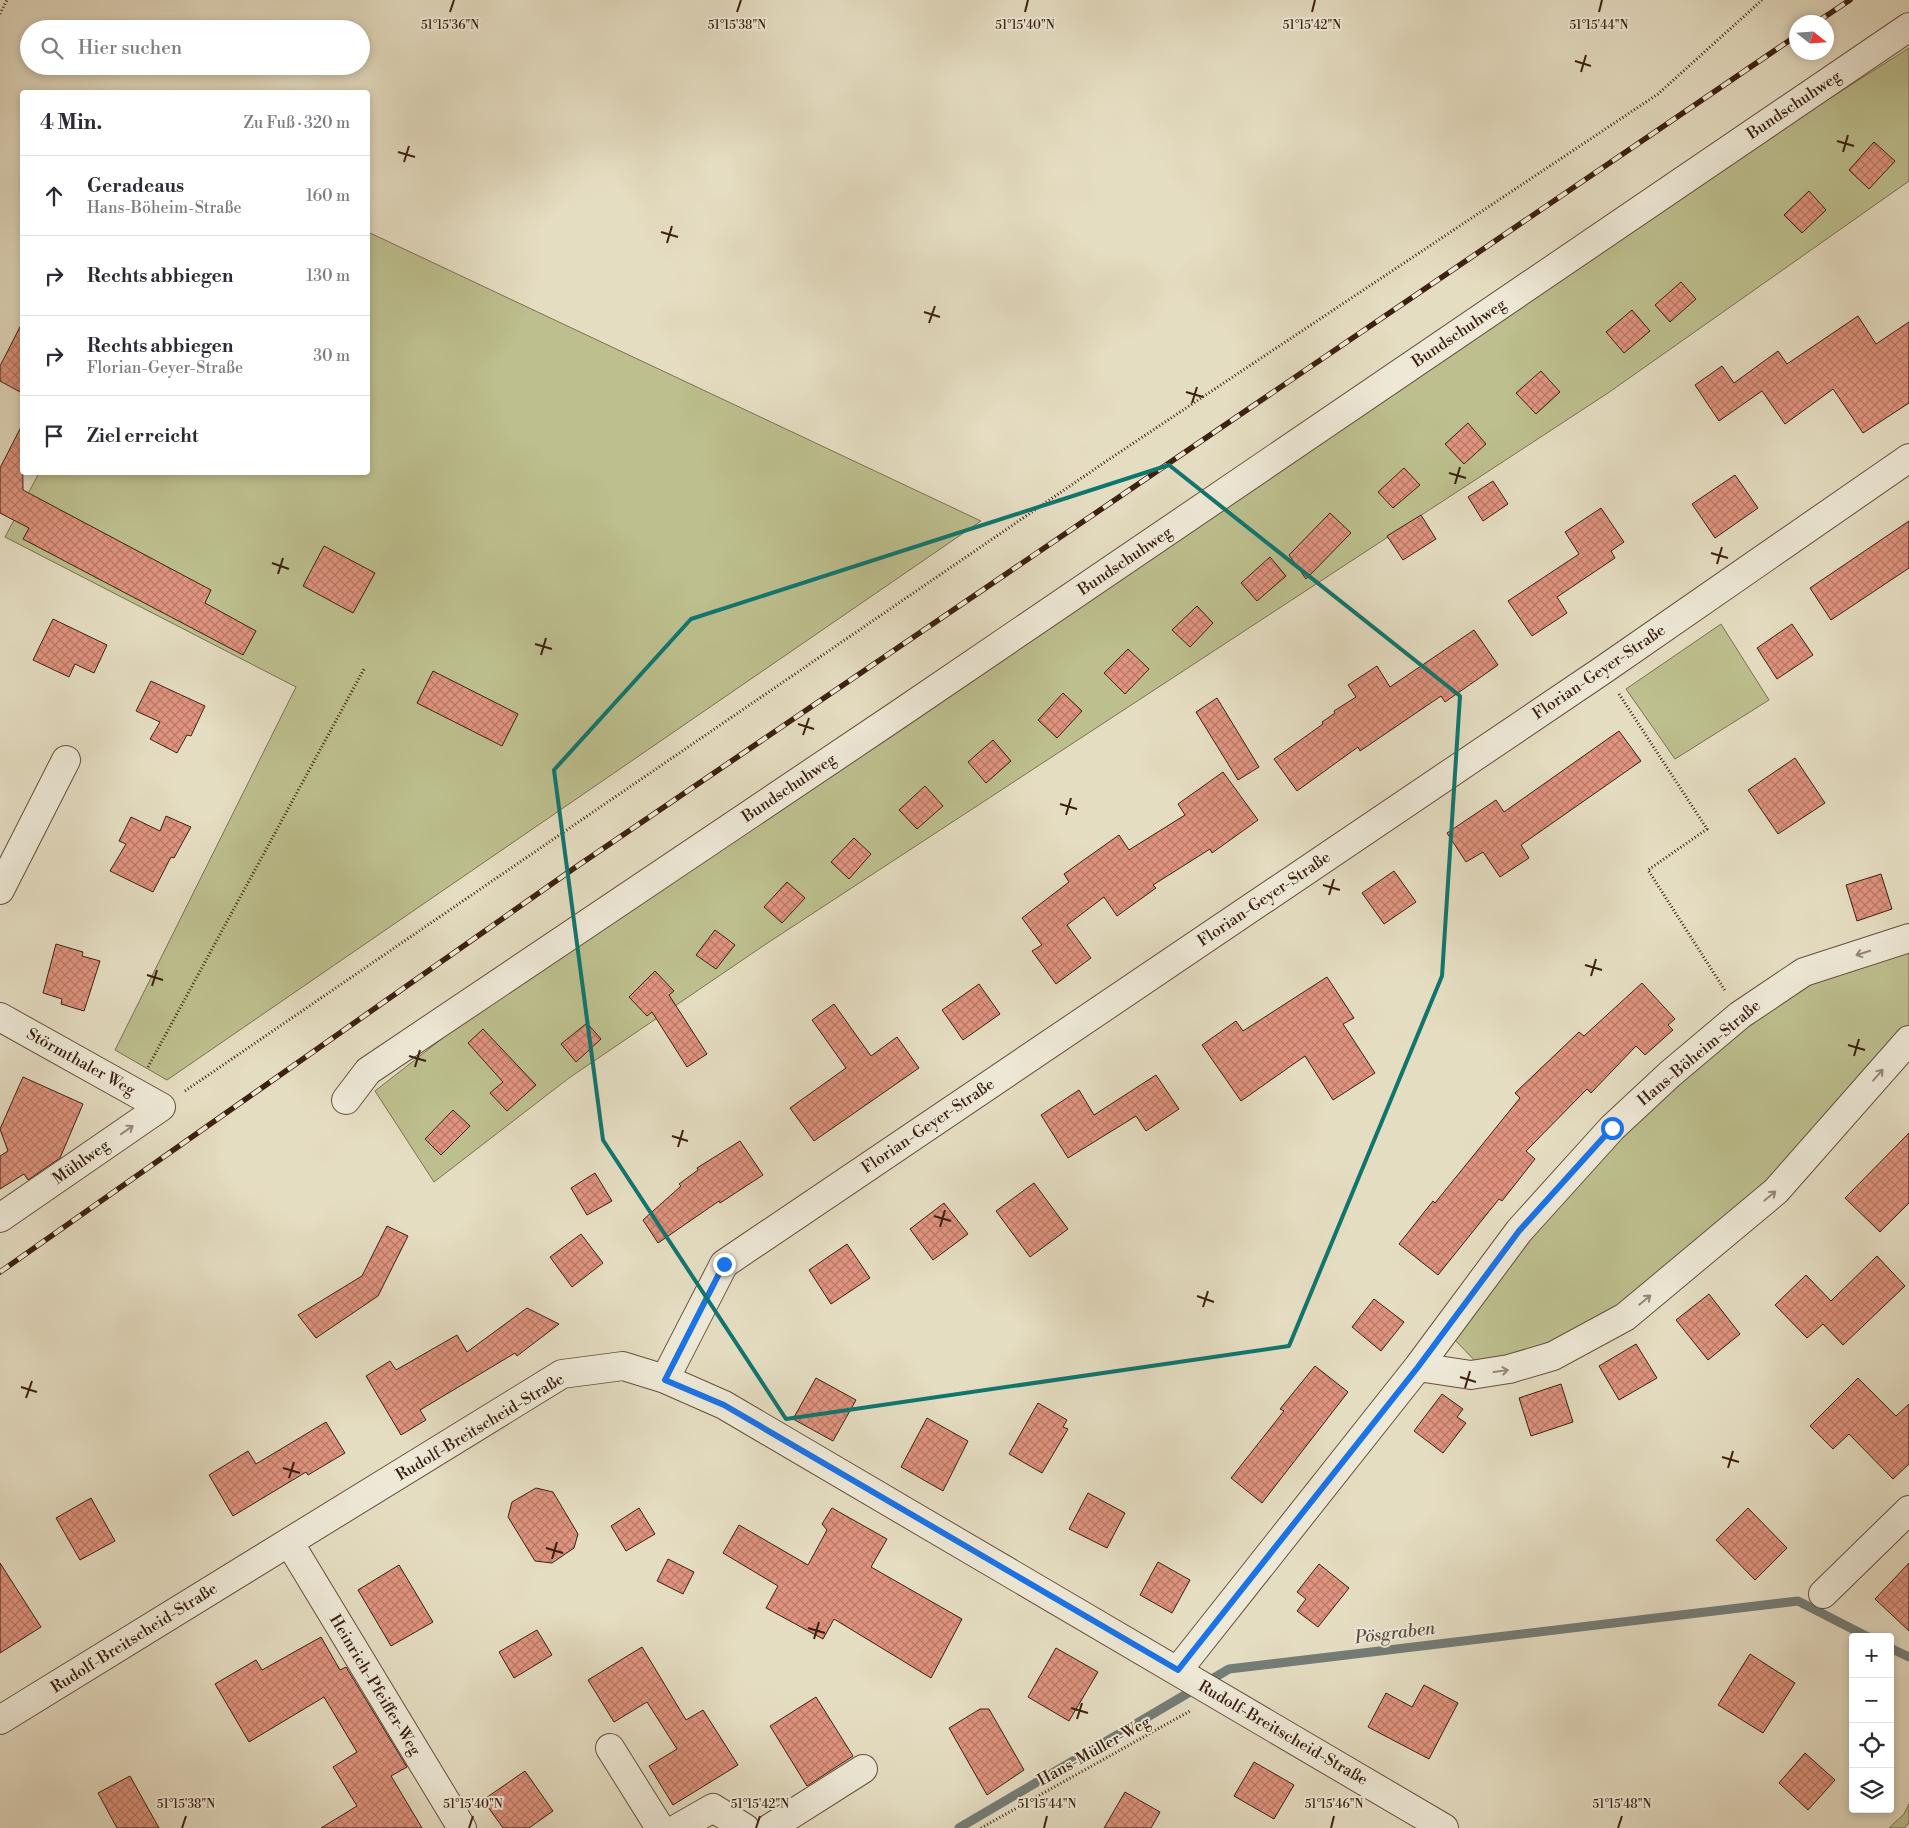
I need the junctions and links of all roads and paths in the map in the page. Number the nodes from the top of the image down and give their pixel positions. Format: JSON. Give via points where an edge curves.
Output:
{"nodes":[{"id":1,"x":7,"y":0,"type":"edge"},
{"id":2,"x":1762,"y":0,"type":"edge"},
{"id":3,"x":0,"y":14,"type":"edge"},
{"id":4,"x":1909,"y":27,"type":"edge"},
{"id":5,"x":1909,"y":458,"type":"edge"},
{"id":6,"x":364,"y":669,"type":"dead end"},
{"id":7,"x":1603,"y":670,"type":"junction"},
{"id":8,"x":66,"y":760,"type":"dead end"},
{"id":9,"x":0,"y":890,"type":"edge"},
{"id":10,"x":1909,"y":938,"type":"edge"},
{"id":11,"x":1740,"y":1015,"type":"junction"},
{"id":12,"x":0,"y":1017,"type":"edge"},
{"id":13,"x":1909,"y":1040,"type":"edge"},
{"id":14,"x":133,"y":1091,"type":"junction"},
{"id":15,"x":346,"y":1100,"type":"dead end"},
{"id":16,"x":161,"y":1107,"type":"junction"},
{"id":17,"x":0,"y":1218,"type":"edge"},
{"id":18,"x":1418,"y":1367,"type":"junction"},
{"id":19,"x":665,"y":1380,"type":"junction"},
{"id":20,"x":1909,"y":1510,"type":"edge"},
{"id":21,"x":289,"y":1542,"type":"junction"},
{"id":22,"x":1823,"y":1594,"type":"dead end"},
{"id":23,"x":1200,"y":1684,"type":"junction"},
{"id":24,"x":0,"y":1720,"type":"edge"},
{"id":25,"x":610,"y":1748,"type":"dead end"},
{"id":26,"x":863,"y":1770,"type":"dead end"},
{"id":27,"x":462,"y":1828,"type":"edge"},
{"id":28,"x":660,"y":1828,"type":"edge"},
{"id":29,"x":678,"y":1828,"type":"edge"},
{"id":30,"x":745,"y":1828,"type":"edge"},
{"id":31,"x":770,"y":1828,"type":"edge"},
{"id":32,"x":982,"y":1828,"type":"edge"},
{"id":33,"x":1444,"y":1828,"type":"edge"}],
"edges":[{"from":1,"to":3,"type":"path"},
{"from":2,"to":16,"type":"path","via":[[1658,94],[1105,462]]},
{"from":4,"to":15,"type":"street","name":"Bundschuhweg","via":[[368,1071]]},
{"from":5,"to":7,"type":"street","name":"Florian-Geyer-Straße"},
{"from":6,"to":14,"type":"path"},
{"from":7,"to":11,"type":"path","via":[[1707,830],[1648,870]]},
{"from":7,"to":19,"type":"street","name":"Florian-Geyer-Straße","via":[[724,1264]]},
{"from":8,"to":9,"type":"street"},
{"from":10,"to":11,"type":"street","name":"Hans-Böheim-Straße","one_way":true,"via":[[1804,972]]},
{"from":11,"to":18,"type":"street","name":"Hans-Böheim-Straße","via":[[1670,1074],[1606,1136],[1519,1231]]},
{"from":12,"to":14,"type":"street","name":"Störmthaler Weg"},
{"from":18,"to":13,"type":"street","one_way":true,"via":[[1471,1375],[1509,1370],[1553,1356],[1625,1317],[1776,1191]]},
{"from":14,"to":16,"type":"street","name":"Störmthaler Weg"},
{"from":17,"to":16,"type":"street","name":"Mühlweg","one_way":true},
{"from":18,"to":23,"type":"street","name":"Hans-Böheim-Straße"},
{"from":19,"to":21,"type":"street","name":"Rudolf-Breitscheid-Straße","via":[[623,1366],[562,1374]]},
{"from":19,"to":23,"type":"street","name":"Rudolf-Breitscheid-Straße","via":[[724,1405]]},
{"from":20,"to":22,"type":"street"},
{"from":21,"to":24,"type":"street","name":"Rudolf-Breitscheid-Straße"},
{"from":21,"to":27,"type":"street","name":"Heinrich-Pfeiffer-Weg"},
{"from":23,"to":32,"type":"path","name":"Hans-Müller-Weg"},
{"from":23,"to":33,"type":"street","name":"Rudolf-Breitscheid-Straße"},
{"from":25,"to":28,"type":"street"},
{"from":26,"to":31,"type":"street"},
{"from":29,"to":30,"type":"street","via":[[712,1808]]}]}
